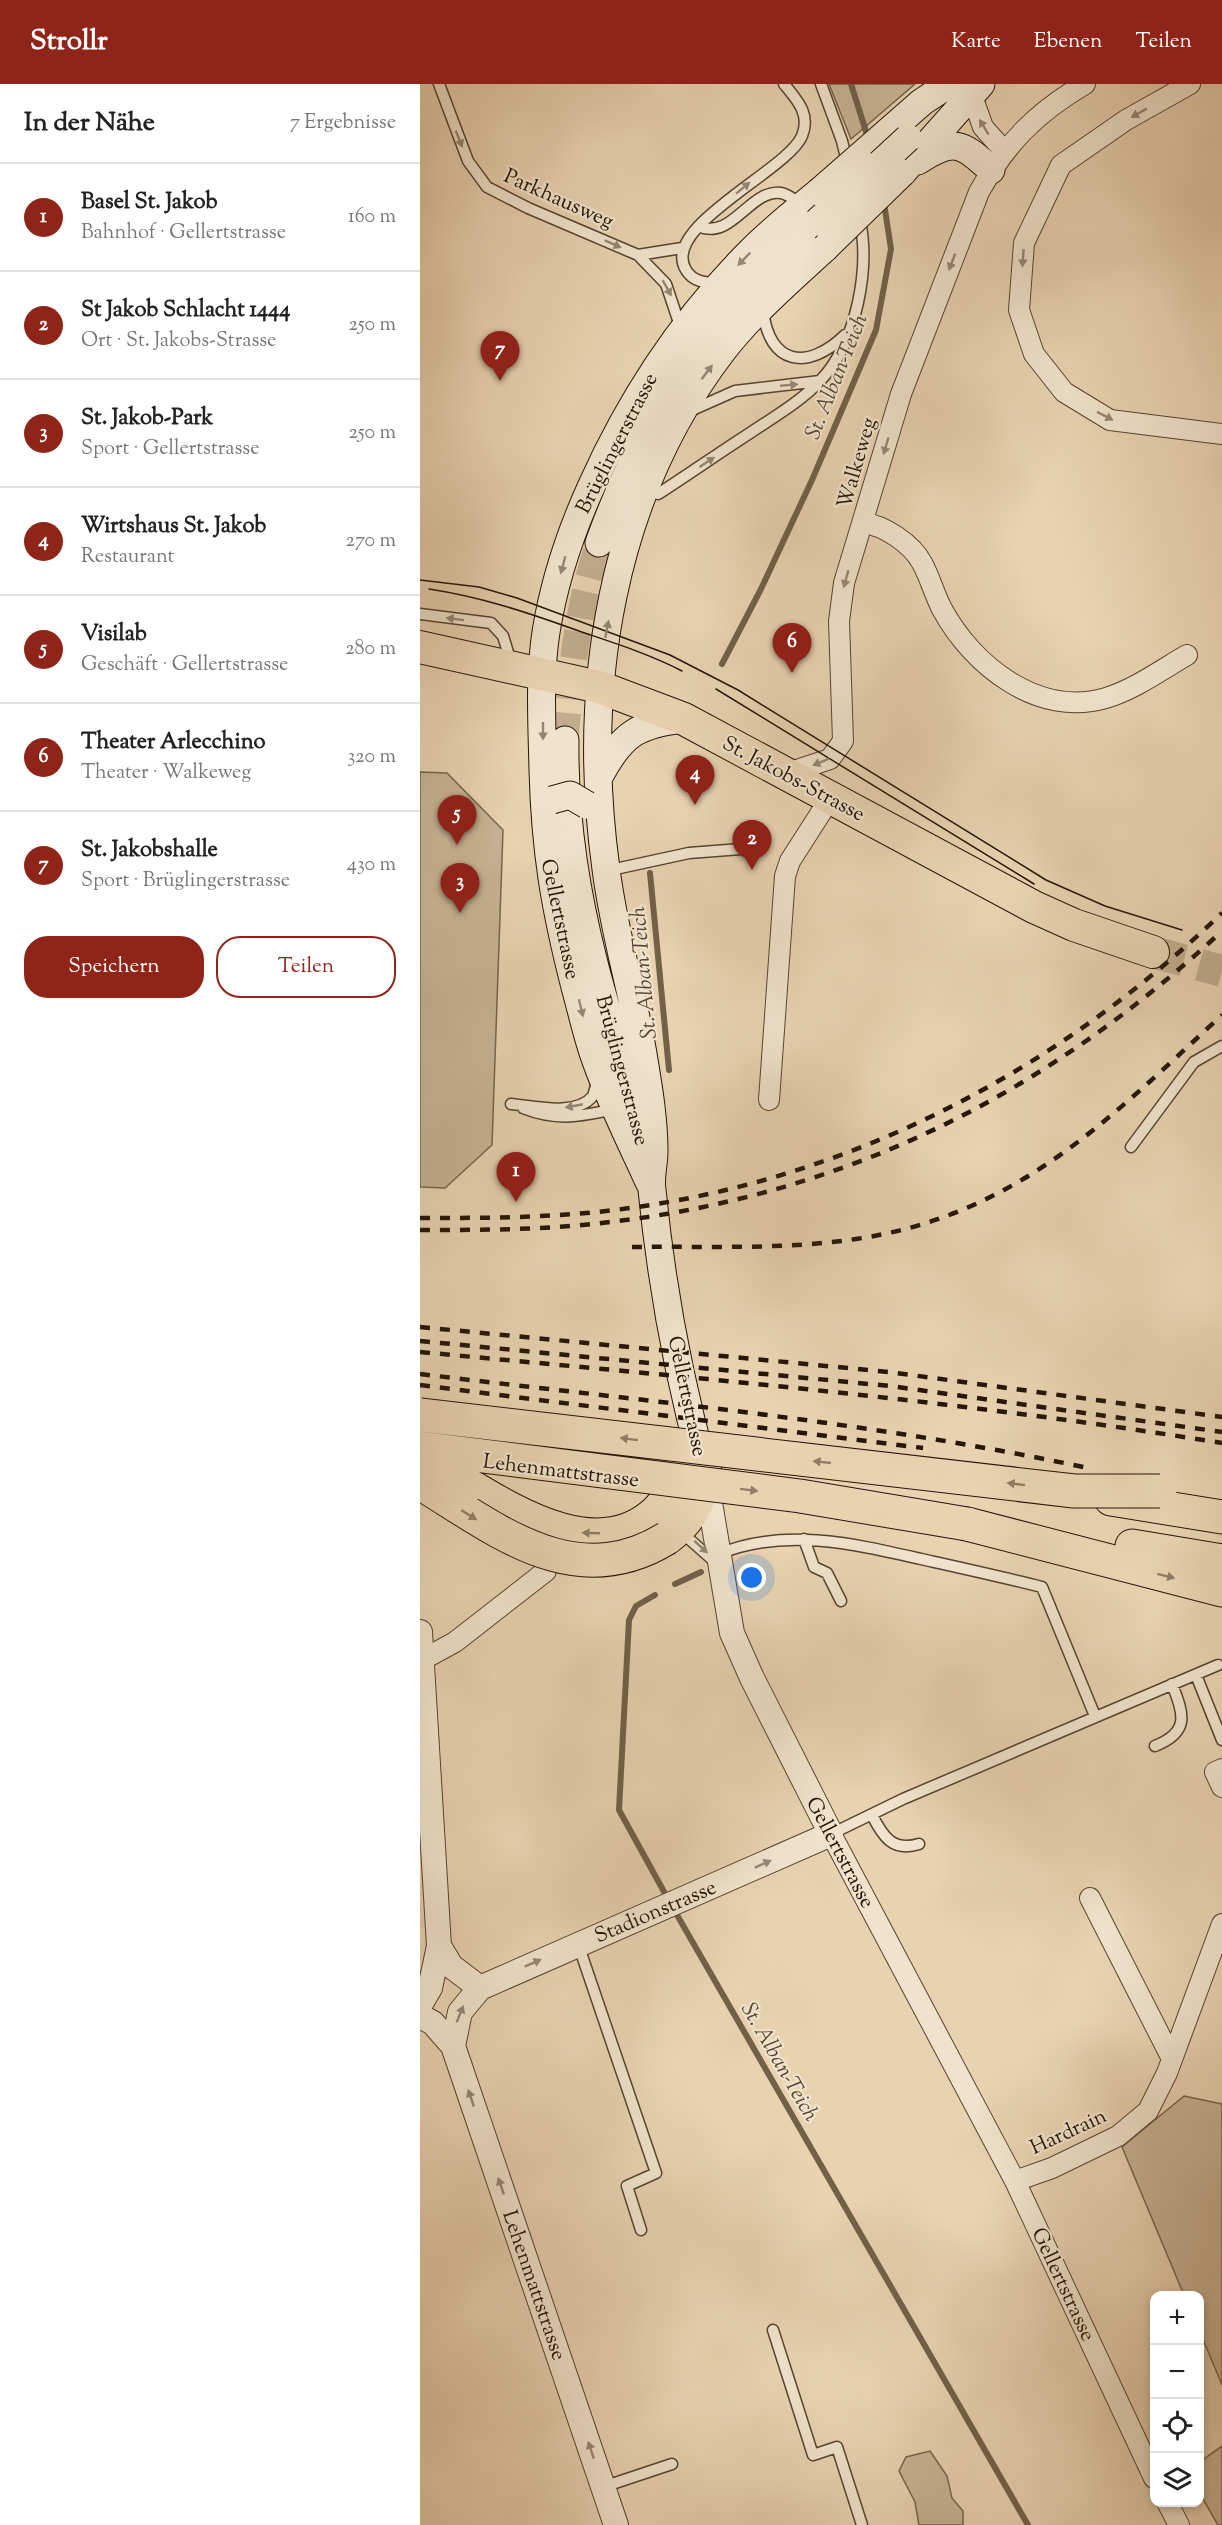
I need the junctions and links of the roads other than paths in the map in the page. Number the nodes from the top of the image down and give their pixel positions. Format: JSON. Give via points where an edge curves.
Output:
{"nodes":[{"id":1,"x":439,"y":84,"type":"edge"},
{"id":2,"x":784,"y":84,"type":"edge"},
{"id":3,"x":821,"y":84,"type":"edge"},
{"id":4,"x":1085,"y":84,"type":"edge"},
{"id":5,"x":1190,"y":84,"type":"edge"},
{"id":6,"x":967,"y":87,"type":"edge"},
{"id":7,"x":908,"y":151,"type":"junction"},
{"id":8,"x":998,"y":161,"type":"junction"},
{"id":9,"x":813,"y":206,"type":"junction"},
{"id":10,"x":700,"y":227,"type":"junction"},
{"id":11,"x":682,"y":248,"type":"junction"},
{"id":12,"x":638,"y":255,"type":"junction"},
{"id":13,"x":721,"y":282,"type":"junction"},
{"id":14,"x":763,"y":306,"type":"junction"},
{"id":15,"x":681,"y":330,"type":"junction"},
{"id":16,"x":847,"y":332,"type":"junction"},
{"id":17,"x":820,"y":380,"type":"junction"},
{"id":18,"x":675,"y":421,"type":"junction"},
{"id":19,"x":1222,"y":434,"type":"edge"},
{"id":20,"x":658,"y":494,"type":"dead end"},
{"id":21,"x":863,"y":523,"type":"junction"},
{"id":22,"x":599,"y":543,"type":"tunnel mouth"},
{"id":23,"x":420,"y":614,"type":"edge"},
{"id":24,"x":420,"y":647,"type":"edge"},
{"id":25,"x":1187,"y":655,"type":"dead end"},
{"id":26,"x":512,"y":666,"type":"junction"},
{"id":27,"x":543,"y":672,"type":"junction"},
{"id":28,"x":599,"y":687,"type":"junction"},
{"id":29,"x":684,"y":719,"type":"junction"},
{"id":30,"x":565,"y":740,"type":"tunnel mouth"},
{"id":31,"x":788,"y":773,"type":"junction"},
{"id":32,"x":600,"y":775,"type":"junction"},
{"id":33,"x":831,"y":797,"type":"junction"},
{"id":34,"x":548,"y":803,"type":"junction"},
{"id":35,"x":594,"y":813,"type":"junction"},
{"id":36,"x":752,"y":844,"type":"dead end"},
{"id":37,"x":606,"y":871,"type":"junction"},
{"id":38,"x":1152,"y":952,"type":"tunnel mouth"},
{"id":39,"x":1222,"y":1046,"type":"edge"},
{"id":40,"x":596,"y":1060,"type":"junction"},
{"id":41,"x":769,"y":1100,"type":"dead end"},
{"id":42,"x":616,"y":1109,"type":"junction"},
{"id":43,"x":1131,"y":1147,"type":"dead end"},
{"id":44,"x":651,"y":1186,"type":"junction"},
{"id":45,"x":420,"y":1415,"type":"edge"},
{"id":46,"x":420,"y":1448,"type":"edge"},
{"id":47,"x":420,"y":1453,"type":"edge"},
{"id":48,"x":693,"y":1471,"type":"junction"},
{"id":49,"x":420,"y":1483,"type":"edge"},
{"id":50,"x":1222,"y":1497,"type":"edge"},
{"id":51,"x":1156,"y":1499,"type":"junction"},
{"id":52,"x":420,"y":1503,"type":"edge"},
{"id":53,"x":1222,"y":1517,"type":"edge"},
{"id":54,"x":967,"y":1524,"type":"junction"},
{"id":55,"x":664,"y":1529,"type":"junction"},
{"id":56,"x":804,"y":1539,"type":"junction"},
{"id":57,"x":1222,"y":1561,"type":"edge"},
{"id":58,"x":720,"y":1562,"type":"junction"},
{"id":59,"x":546,"y":1571,"type":"dead end"},
{"id":60,"x":1222,"y":1590,"type":"edge"},
{"id":61,"x":841,"y":1601,"type":"dead end"},
{"id":62,"x":420,"y":1632,"type":"edge"},
{"id":63,"x":422,"y":1660,"type":"junction"},
{"id":64,"x":1218,"y":1665,"type":"dead end"},
{"id":65,"x":1196,"y":1675,"type":"junction"},
{"id":66,"x":1173,"y":1684,"type":"junction"},
{"id":67,"x":1095,"y":1716,"type":"junction"},
{"id":68,"x":1222,"y":1740,"type":"edge"},
{"id":69,"x":1155,"y":1746,"type":"dead end"},
{"id":70,"x":1222,"y":1769,"type":"edge"},
{"id":71,"x":1222,"y":1787,"type":"edge"},
{"id":72,"x":872,"y":1815,"type":"junction"},
{"id":73,"x":831,"y":1834,"type":"junction"},
{"id":74,"x":919,"y":1844,"type":"dead end"},
{"id":75,"x":1090,"y":1898,"type":"dead end"},
{"id":76,"x":1222,"y":1924,"type":"edge"},
{"id":77,"x":577,"y":1943,"type":"junction"},
{"id":78,"x":439,"y":1946,"type":"junction"},
{"id":79,"x":480,"y":1988,"type":"junction"},
{"id":80,"x":420,"y":2005,"type":"edge"},
{"id":81,"x":420,"y":2016,"type":"edge"},
{"id":82,"x":453,"y":2046,"type":"junction"},
{"id":83,"x":1172,"y":2057,"type":"junction"},
{"id":84,"x":1015,"y":2181,"type":"junction"},
{"id":85,"x":641,"y":2230,"type":"dead end"},
{"id":86,"x":773,"y":2330,"type":"dead end"},
{"id":87,"x":672,"y":2464,"type":"dead end"},
{"id":88,"x":1150,"y":2467,"type":"edge"},
{"id":89,"x":603,"y":2487,"type":"junction"},
{"id":90,"x":1170,"y":2507,"type":"edge"},
{"id":91,"x":616,"y":2525,"type":"edge"},
{"id":92,"x":862,"y":2525,"type":"edge"},
{"id":93,"x":1179,"y":2525,"type":"edge"}],
"edges":[{"from":1,"to":12,"type":"lane","name":"Parkhausweg","one_way":true,"via":[[468,161],[487,187]]},
{"from":10,"to":2,"type":"lane","one_way":true,"via":[[799,141],[805,122],[803,110]]},
{"from":3,"to":16,"type":"lane","via":[[842,141],[864,234],[862,285]]},
{"from":4,"to":8,"type":"street","name":"Walkeweg","via":[[1025,126]]},
{"from":5,"to":19,"type":"street","one_way":true,"via":[[1126,120],[1061,165],[1024,243],[1019,310],[1034,354],[1064,392],[1110,420]]},
{"from":6,"to":7,"type":"main road","name":"Brüglingerstrasse"},
{"from":8,"to":6,"type":"street","one_way":true},
{"from":7,"to":8,"type":"main road","via":[[955,145]]},
{"from":7,"to":9,"type":"main road","name":"Brüglingerstrasse","bridge":true},
{"from":7,"to":14,"type":"main road","name":"Brüglingerstrasse","bridge":true,"via":[[825,248]]},
{"from":8,"to":21,"type":"street","name":"Walkeweg","one_way":true,"via":[[979,192],[901,394]]},
{"from":9,"to":10,"type":"lane","via":[[784,193],[772,193],[719,227]]},
{"from":9,"to":13,"type":"main road","name":"Brüglingerstrasse","one_way":true,"via":[[753,249]]},
{"from":9,"to":22,"type":"main road","name":"Brüglingerstrasse","via":[[692,358],[641,441]]},
{"from":10,"to":11,"type":"lane"},
{"from":11,"to":12,"type":"lane"},
{"from":11,"to":13,"type":"lane","via":[[681,261],[690,276],[707,283]]},
{"from":12,"to":15,"type":"lane","name":"Parkhausweg","one_way":true,"via":[[666,284]]},
{"from":13,"to":15,"type":"main road","name":"Brüglingerstrasse"},
{"from":14,"to":16,"type":"lane","via":[[771,337],[777,347],[794,358],[824,353]]},
{"from":18,"to":14,"type":"main road","name":"Brüglingerstrasse","one_way":true,"via":[[725,348]]},
{"from":15,"to":27,"type":"main road","name":"Brüglingerstrasse","one_way":true,"via":[[627,413],[581,509],[551,611]]},
{"from":16,"to":17,"type":"lane","via":[[836,360]]},
{"from":18,"to":17,"type":"lane","one_way":true,"via":[[735,391]]},
{"from":20,"to":17,"type":"lane","one_way":true,"via":[[792,405]]},
{"from":28,"to":18,"type":"main road","name":"Brüglingerstrasse","one_way":true,"via":[[620,559],[644,489]]},
{"from":21,"to":25,"type":"street","via":[[895,535],[921,560],[943,610],[982,663],[1020,689],[1063,700],[1106,698]]},
{"from":21,"to":31,"type":"street","name":"Walkeweg","one_way":true,"via":[[844,583],[839,621],[843,741],[830,759]]},
{"from":26,"to":23,"type":"lane","one_way":true,"via":[[503,636],[491,623]]},
{"from":24,"to":26,"type":"main road","name":"St. Jakobs-Strasse"},
{"from":26,"to":27,"type":"main road","name":"St. Jakobs-Strasse"},
{"from":27,"to":28,"type":"main road","name":"St. Jakobs-Strasse"},
{"from":27,"to":34,"type":"main road","name":"Gellertstrasse","one_way":true},
{"from":28,"to":29,"type":"main road","name":"St. Jakobs-Strasse"},
{"from":28,"to":32,"type":"main road","name":"Gellertstrasse"},
{"from":29,"to":31,"type":"main road","name":"St. Jakobs-Strasse"},
{"from":29,"to":32,"type":"main road","via":[[648,725],[633,732],[612,753]]},
{"from":30,"to":44,"type":"main road","name":"Brüglingerstrasse","via":[[568,825],[575,878]]},
{"from":31,"to":33,"type":"main road","name":"St. Jakobs-Strasse"},
{"from":32,"to":35,"type":"main road","name":"Gellertstrasse"},
{"from":33,"to":38,"type":"main road","name":"St. Jakobs-Strasse","via":[[1034,907]]},
{"from":33,"to":41,"type":"street","via":[[790,861],[785,876]]},
{"from":34,"to":35,"type":"main road","bridge":true,"via":[[570,795]]},
{"from":34,"to":40,"type":"main road","name":"Gellertstrasse","one_way":true,"via":[[550,881]]},
{"from":35,"to":37,"type":"main road","name":"Gellertstrasse"},
{"from":36,"to":37,"type":"lane"},
{"from":37,"to":44,"type":"main road","name":"Gellertstrasse","via":[[644,1059],[654,1152]]},
{"from":39,"to":43,"type":"lane","via":[[1194,1062]]},
{"from":40,"to":42,"type":"main road","name":"Gellertstrasse"},
{"from":40,"to":42,"type":"lane","one_way":true,"via":[[596,1090],[584,1104],[562,1108],[511,1104],[540,1115],[565,1118]]},
{"from":42,"to":44,"type":"main road","name":"Gellertstrasse"},
{"from":44,"to":48,"type":"main road","name":"Gellertstrasse","via":[[694,1435]]},
{"from":51,"to":45,"type":"highway","one_way":true,"bridge":true},
{"from":46,"to":54,"type":"highway","one_way":true,"bridge":true,"via":[[800,1496]]},
{"from":55,"to":47,"type":"highway","one_way":true,"bridge":true,"via":[[598,1534],[549,1527],[517,1515]]},
{"from":48,"to":52,"type":"street","name":"Lehenmattstrasse","via":[[652,1482],[472,1459],[437,1476]]},
{"from":48,"to":55,"type":"highway","via":[[657,1511]]},
{"from":48,"to":58,"type":"street","name":"Gellertstrasse"},
{"from":49,"to":55,"type":"highway","one_way":true,"bridge":true,"via":[[512,1539],[553,1556],[592,1560],[625,1557],[648,1550]]},
{"from":50,"to":51,"type":"highway"},
{"from":51,"to":53,"type":"highway"},
{"from":54,"to":57,"type":"highway","via":[[1059,1533]]},
{"from":54,"to":60,"type":"highway","one_way":true},
{"from":55,"to":58,"type":"lane","one_way":true},
{"from":56,"to":58,"type":"lane","via":[[762,1541]]},
{"from":56,"to":61,"type":"lane","via":[[814,1567],[827,1573]]},
{"from":56,"to":67,"type":"lane","via":[[869,1547],[1041,1587]]},
{"from":58,"to":73,"type":"street","name":"Gellertstrasse","via":[[738,1648]]},
{"from":59,"to":63,"type":"street","via":[[455,1642]]},
{"from":62,"to":63,"type":"street"},
{"from":63,"to":78,"type":"street"},
{"from":64,"to":65,"type":"lane"},
{"from":65,"to":66,"type":"lane"},
{"from":65,"to":68,"type":"lane"},
{"from":66,"to":67,"type":"lane"},
{"from":66,"to":69,"type":"lane","via":[[1183,1716],[1181,1725],[1173,1737]]},
{"from":67,"to":72,"type":"lane"},
{"from":70,"to":71,"type":"street","via":[[1215,1772]]},
{"from":72,"to":73,"type":"lane"},
{"from":72,"to":74,"type":"lane","via":[[890,1843],[903,1847]]},
{"from":77,"to":73,"type":"street","name":"Stadionstrasse","one_way":true},
{"from":73,"to":84,"type":"street","name":"Gellertstrasse"},
{"from":75,"to":83,"type":"street"},
{"from":76,"to":83,"type":"street","name":"Hardrain"},
{"from":79,"to":77,"type":"street","name":"Stadionstrasse","one_way":true},
{"from":77,"to":85,"type":"lane","via":[[656,2173],[627,2186]]},
{"from":78,"to":79,"type":"street","via":[[451,1966]]},
{"from":78,"to":80,"type":"street","via":[[430,1988]]},
{"from":82,"to":79,"type":"street","one_way":true,"via":[[460,2012]]},
{"from":81,"to":82,"type":"street","name":"Lehenmattstrasse","via":[[433,2023]]},
{"from":89,"to":82,"type":"street","name":"Lehenmattstrasse","one_way":true},
{"from":83,"to":84,"type":"street","name":"Hardrain","via":[[1148,2111],[1118,2136]]},
{"from":84,"to":88,"type":"street","name":"Gellertstrasse"},
{"from":86,"to":92,"type":"lane","via":[[813,2455],[837,2447]]},
{"from":87,"to":89,"type":"lane"},
{"from":89,"to":91,"type":"street","name":"Lehenmattstrasse"},
{"from":90,"to":93,"type":"street"}]}
